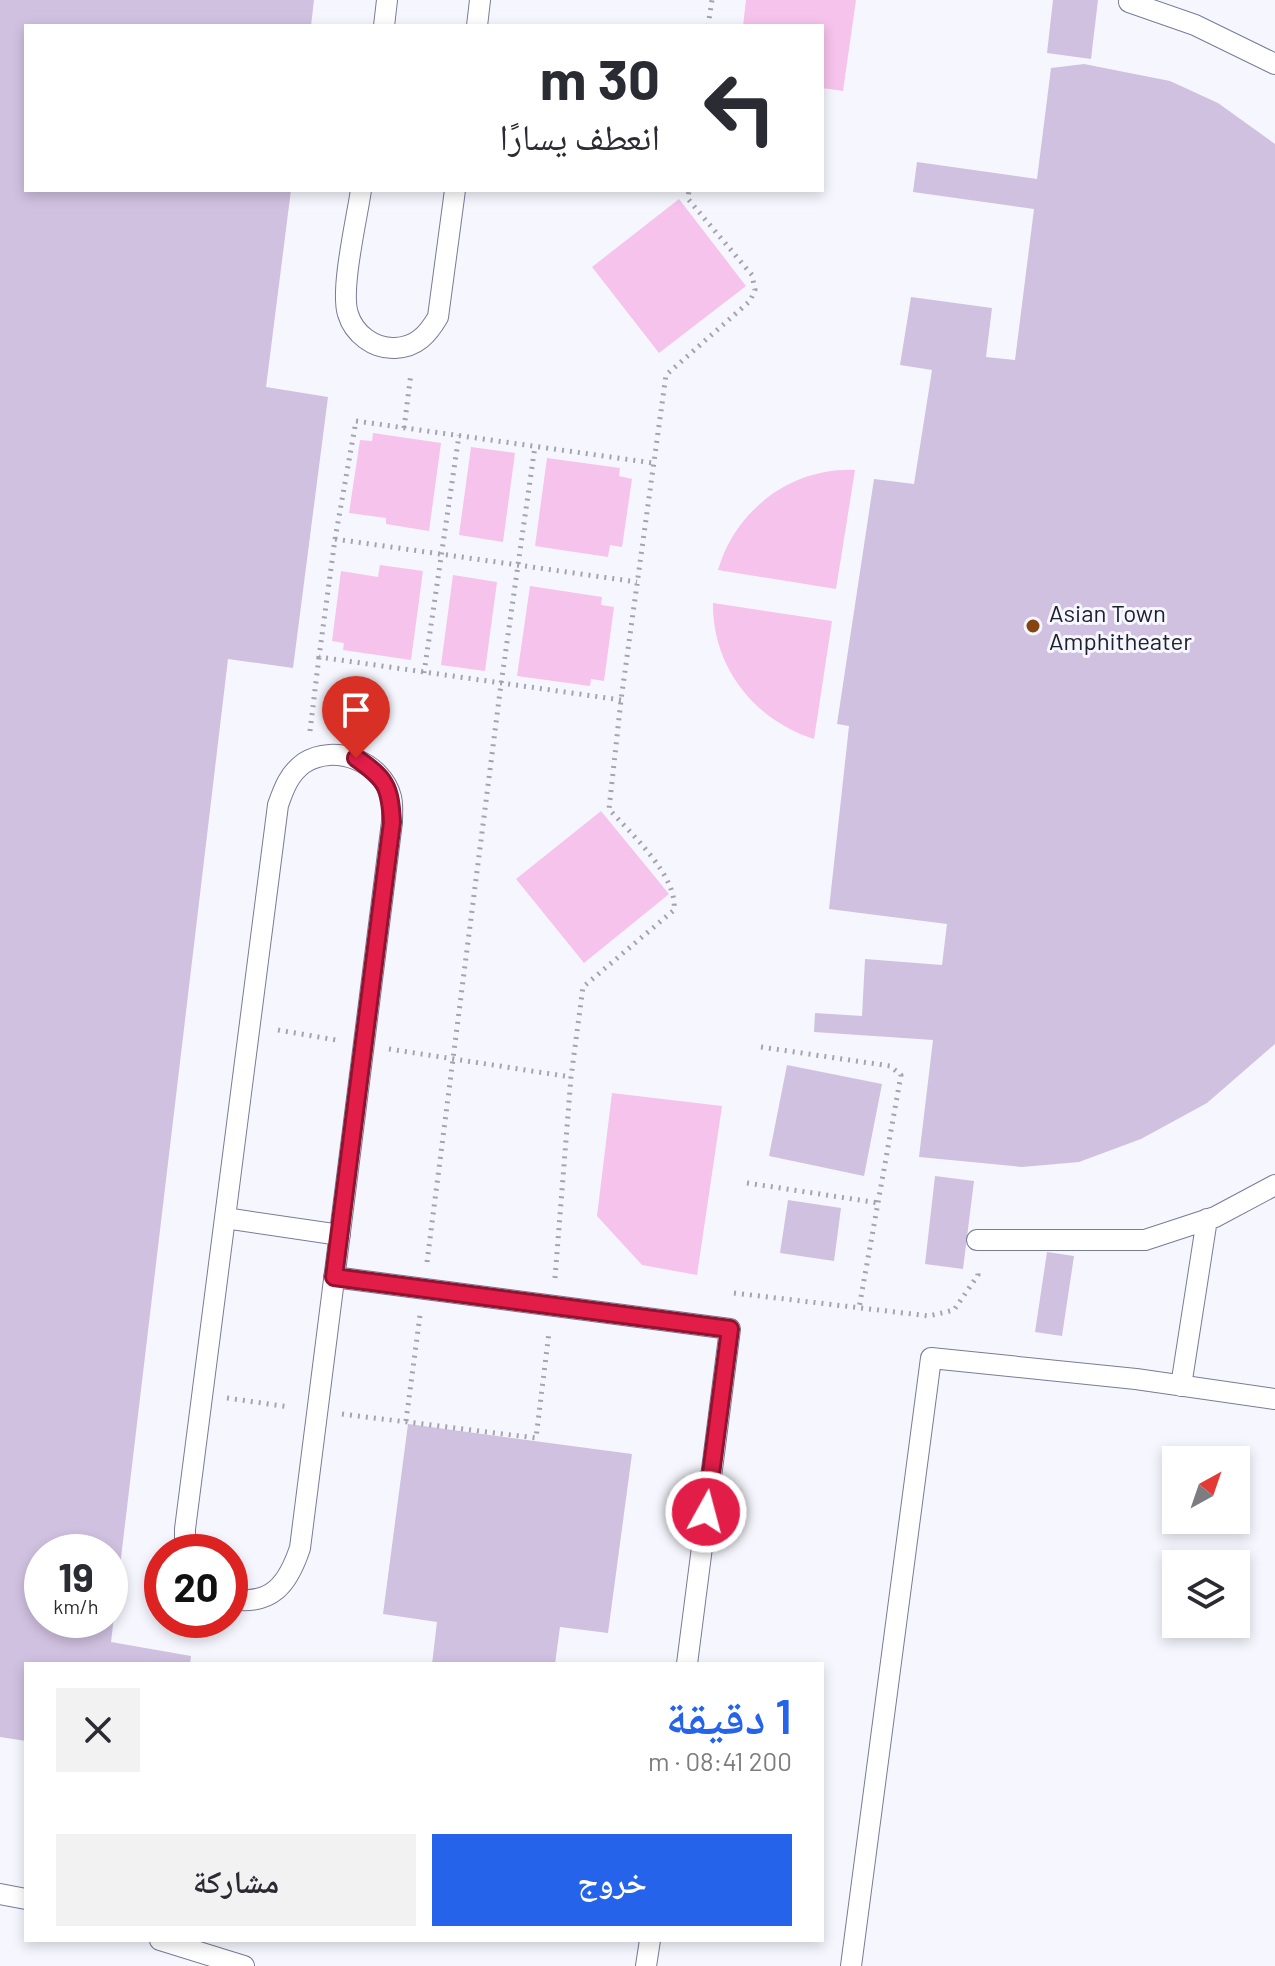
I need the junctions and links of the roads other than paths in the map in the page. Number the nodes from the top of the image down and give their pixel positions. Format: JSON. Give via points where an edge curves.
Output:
{"nodes":[{"id":1,"x":387,"y":0,"type":"edge"},
{"id":2,"x":480,"y":0,"type":"edge"},
{"id":3,"x":1129,"y":2,"type":"edge"},
{"id":4,"x":384,"y":24,"type":"edge"},
{"id":5,"x":477,"y":24,"type":"edge"},
{"id":6,"x":1275,"y":64,"type":"edge"},
{"id":7,"x":361,"y":192,"type":"edge"},
{"id":8,"x":455,"y":192,"type":"edge"},
{"id":9,"x":1275,"y":1185,"type":"edge"},
{"id":10,"x":225,"y":1218,"type":"junction"},
{"id":11,"x":1207,"y":1219,"type":"junction"},
{"id":12,"x":340,"y":1235,"type":"junction"},
{"id":13,"x":977,"y":1240,"type":"road end"},
{"id":14,"x":334,"y":1277,"type":"junction"},
{"id":15,"x":1181,"y":1386,"type":"junction"},
{"id":16,"x":1275,"y":1399,"type":"edge"},
{"id":17,"x":185,"y":1534,"type":"edge"},
{"id":18,"x":248,"y":1601,"type":"edge"},
{"id":19,"x":687,"y":1662,"type":"edge"},
{"id":20,"x":0,"y":1894,"type":"edge"},
{"id":21,"x":24,"y":1899,"type":"edge"},
{"id":22,"x":166,"y":1942,"type":"edge"},
{"id":23,"x":650,"y":1942,"type":"edge"},
{"id":24,"x":244,"y":1966,"type":"edge"},
{"id":25,"x":646,"y":1966,"type":"edge"},
{"id":26,"x":851,"y":1966,"type":"edge"}],
"edges":[{"from":1,"to":4,"type":"lane"},
{"from":2,"to":5,"type":"lane"},
{"from":3,"to":6,"type":"lane","via":[[1195,25]]},
{"from":7,"to":8,"type":"lane","via":[[347,312],[356,331],[373,344],[394,348],[415,343],[438,317]]},
{"from":9,"to":11,"type":"lane"},
{"from":10,"to":12,"type":"lane"},
{"from":10,"to":12,"type":"lane","via":[[278,805],[287,780],[305,762],[330,754],[356,758],[378,773],[391,796],[392,822]]},
{"from":10,"to":17,"type":"lane"},
{"from":11,"to":13,"type":"lane","via":[[1145,1240]]},
{"from":11,"to":15,"type":"lane"},
{"from":12,"to":14,"type":"lane"},
{"from":14,"to":18,"type":"lane","via":[[300,1548],[291,1574],[272,1594]]},
{"from":14,"to":19,"type":"lane","via":[[730,1329]]},
{"from":15,"to":16,"type":"lane"},
{"from":15,"to":26,"type":"lane","via":[[931,1358]]},
{"from":20,"to":21,"type":"lane"},
{"from":22,"to":24,"type":"lane"},
{"from":23,"to":25,"type":"lane"}]}
